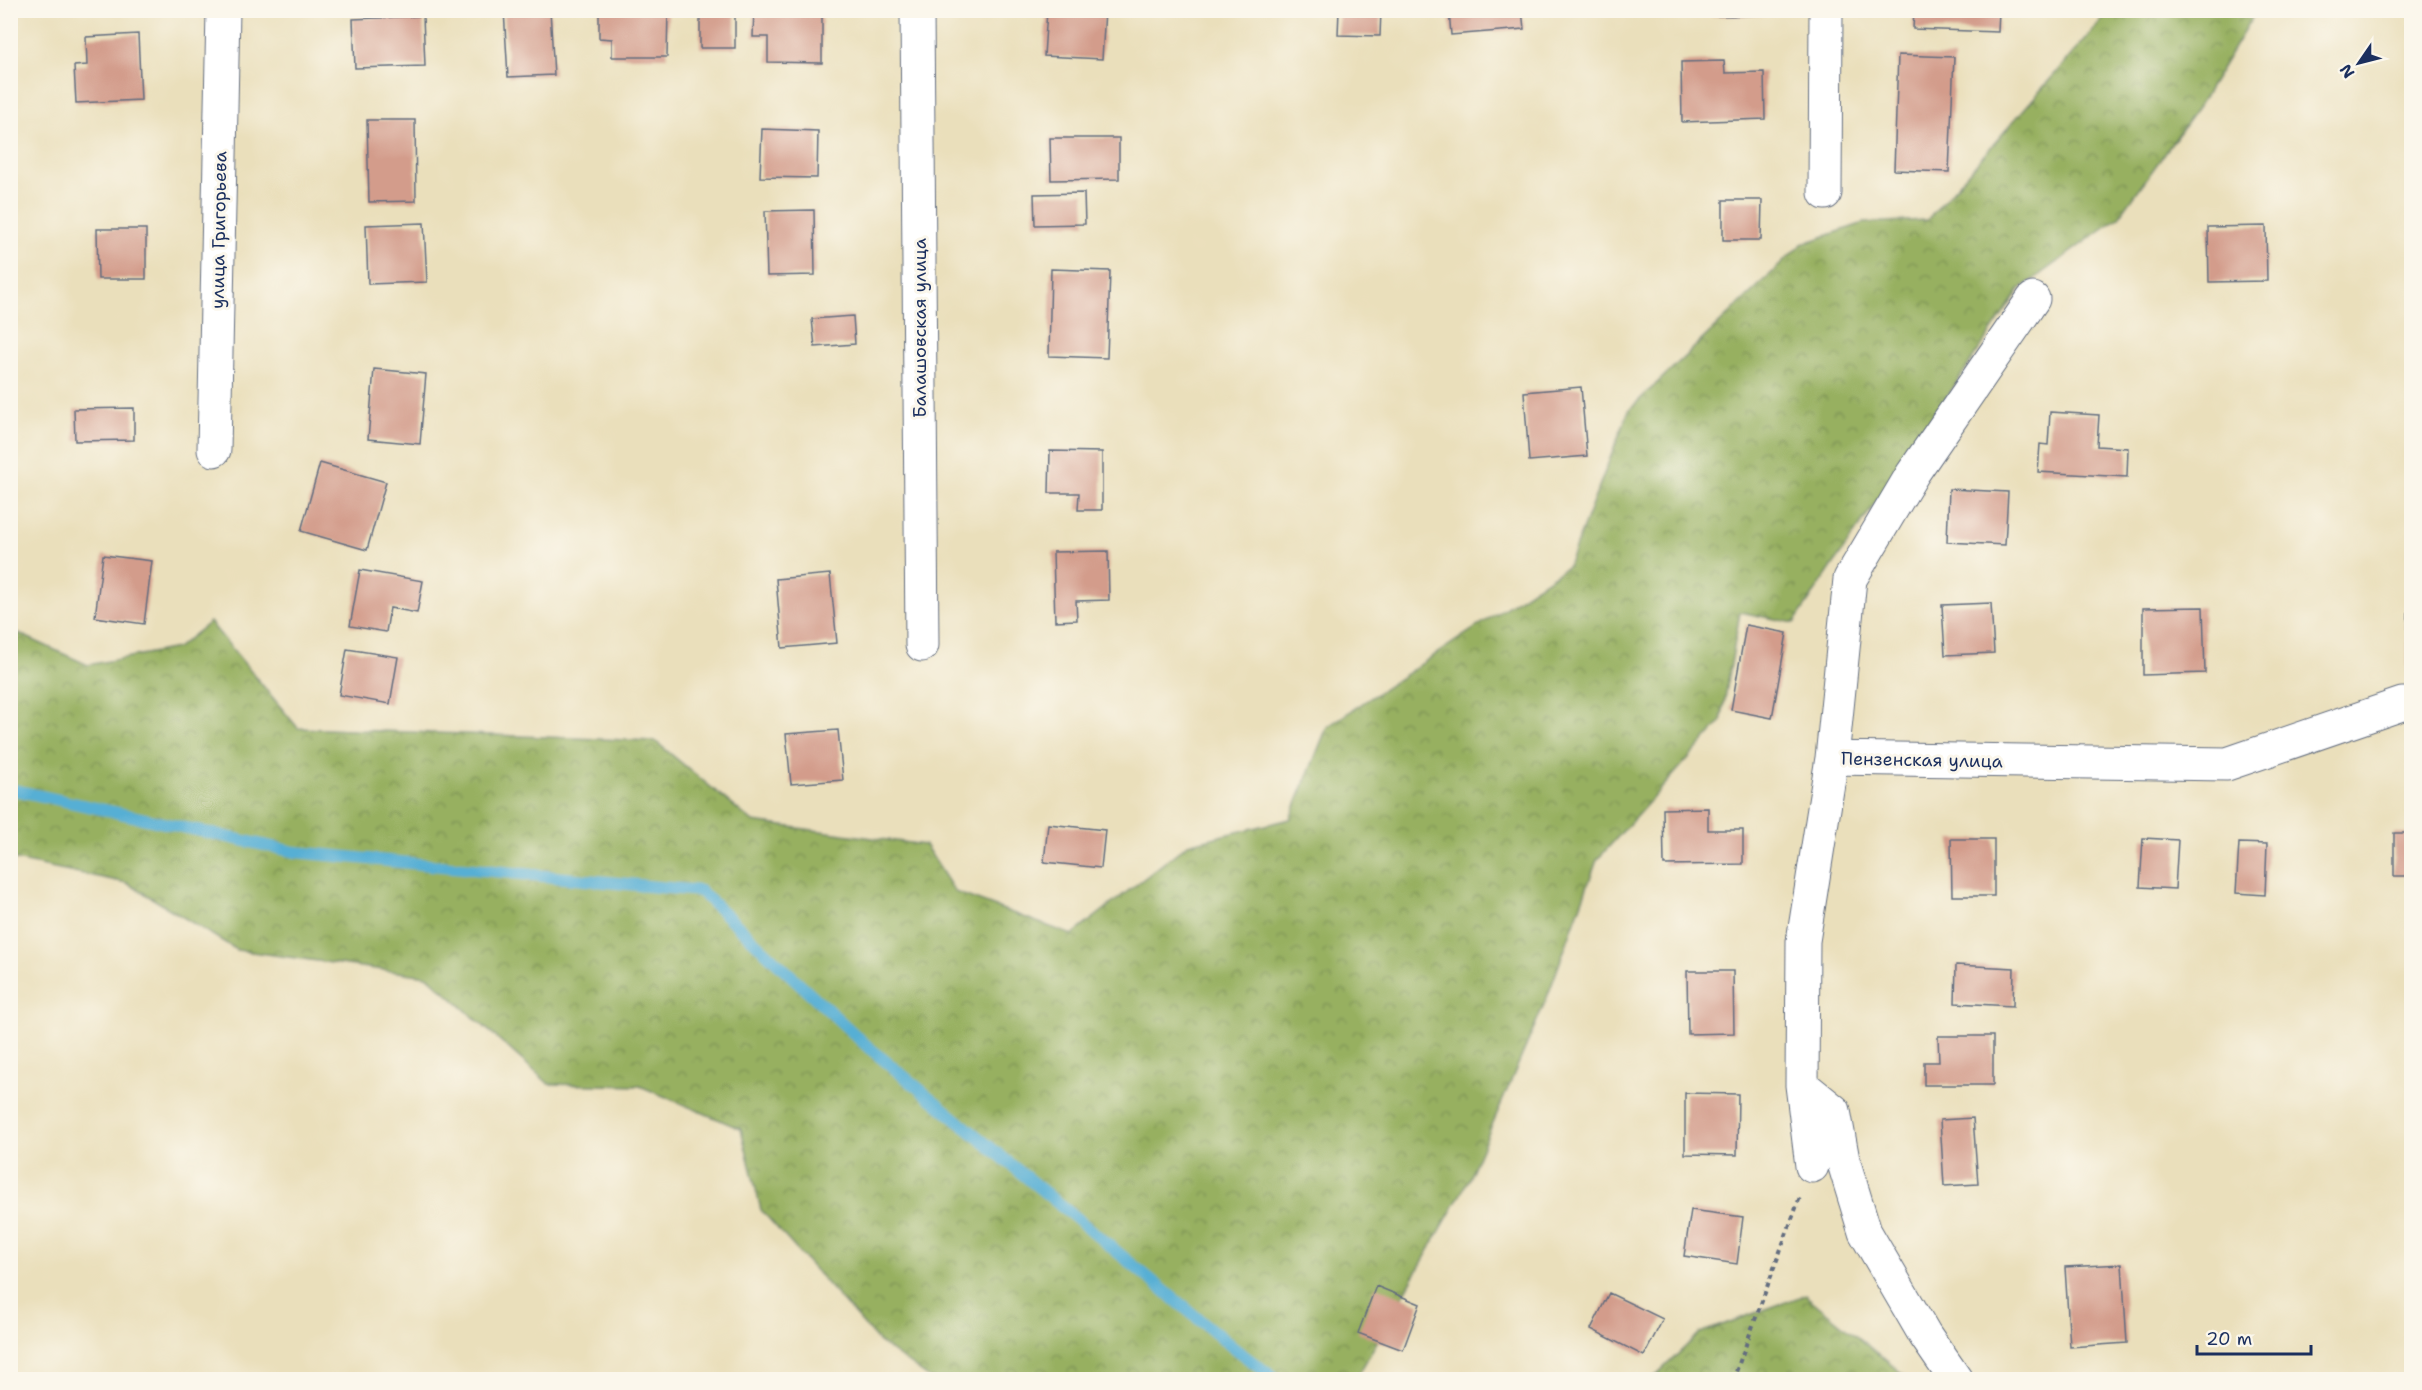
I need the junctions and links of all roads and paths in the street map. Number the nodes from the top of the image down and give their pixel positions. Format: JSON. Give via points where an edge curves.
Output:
{"nodes":[{"id":1,"x":223,"y":10,"type":"edge"},
{"id":2,"x":917,"y":10,"type":"edge"},
{"id":3,"x":1826,"y":10,"type":"edge"},
{"id":4,"x":1825,"y":194,"type":"dead end"},
{"id":5,"x":2033,"y":299,"type":"dead end"},
{"id":6,"x":214,"y":450,"type":"dead end"},
{"id":7,"x":922,"y":645,"type":"dead end"},
{"id":8,"x":2412,"y":704,"type":"edge"},
{"id":9,"x":1832,"y":758,"type":"junction"},
{"id":10,"x":1802,"y":1085,"type":"junction"},
{"id":11,"x":1812,"y":1166,"type":"joint"},
{"id":12,"x":1733,"y":1380,"type":"edge"},
{"id":13,"x":1956,"y":1380,"type":"edge"}],
"edges":[{"from":1,"to":6,"type":"street","name":"улица Григорьева"},
{"from":2,"to":7,"type":"street","name":"Балашовская улица"},
{"from":3,"to":4,"type":"street"},
{"from":5,"to":9,"type":"street","via":[[1913,472],[1850,579]]},
{"from":8,"to":9,"type":"street","name":"Пензенская улица","via":[[2402,704],[2227,764]]},
{"from":9,"to":10,"type":"street","name":"Пензенская улица","via":[[1803,941]]},
{"from":10,"to":11,"type":"street","name":"Пензенская улица"},
{"from":10,"to":13,"type":"street","via":[[1834,1111],[1843,1160],[1865,1232]]},
{"from":11,"to":12,"type":"path"}]}
